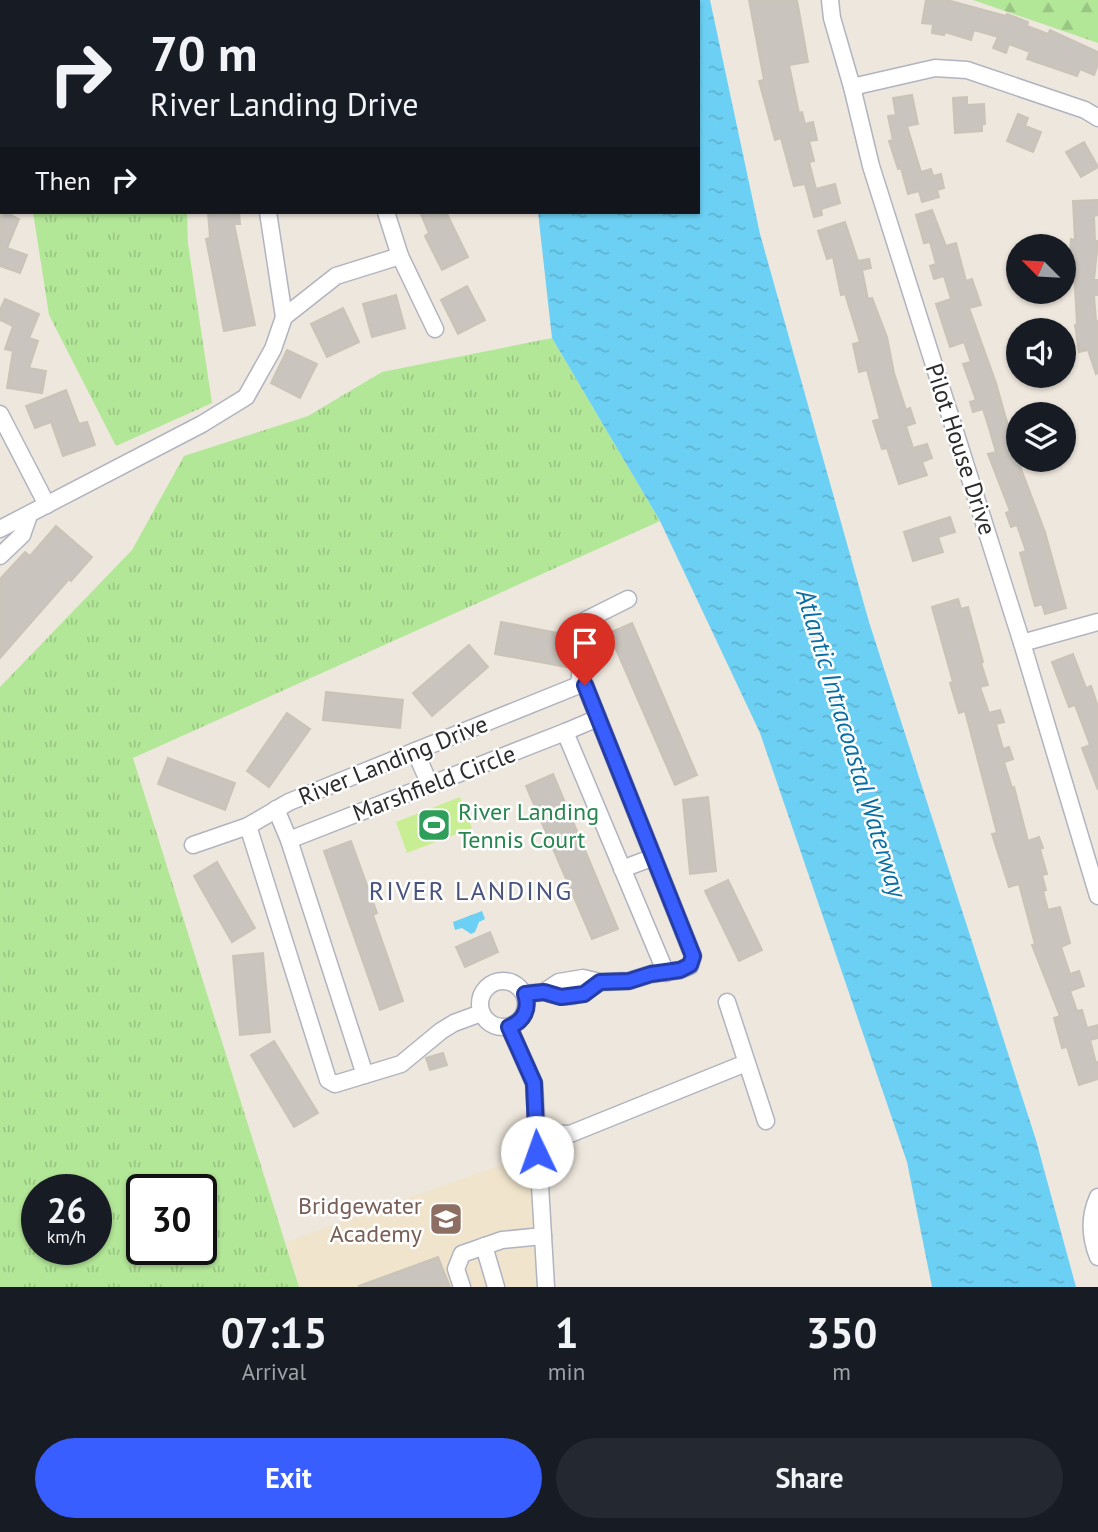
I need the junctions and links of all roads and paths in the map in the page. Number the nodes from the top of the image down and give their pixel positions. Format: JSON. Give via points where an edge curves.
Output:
{"nodes":[{"id":1,"x":830,"y":0,"type":"edge"},
{"id":2,"x":852,"y":87,"type":"junction"},
{"id":3,"x":1098,"y":118,"type":"edge"},
{"id":4,"x":268,"y":214,"type":"edge"},
{"id":5,"x":387,"y":214,"type":"edge"},
{"id":6,"x":400,"y":256,"type":"junction"},
{"id":7,"x":284,"y":317,"type":"junction"},
{"id":8,"x":435,"y":329,"type":"dead end"},
{"id":9,"x":0,"y":414,"type":"edge"},
{"id":10,"x":47,"y":505,"type":"junction"},
{"id":11,"x":29,"y":515,"type":"junction"},
{"id":12,"x":0,"y":529,"type":"edge"},
{"id":13,"x":0,"y":556,"type":"edge"},
{"id":14,"x":628,"y":598,"type":"dead end"},
{"id":15,"x":1098,"y":622,"type":"edge"},
{"id":16,"x":1022,"y":643,"type":"junction"},
{"id":17,"x":579,"y":685,"type":"junction"},
{"id":18,"x":598,"y":718,"type":"junction"},
{"id":19,"x":565,"y":732,"type":"junction"},
{"id":20,"x":415,"y":751,"type":"junction"},
{"id":21,"x":430,"y":785,"type":"junction"},
{"id":22,"x":276,"y":809,"type":"junction"},
{"id":23,"x":248,"y":826,"type":"junction"},
{"id":24,"x":289,"y":840,"type":"junction"},
{"id":25,"x":192,"y":845,"type":"dead end"},
{"id":26,"x":654,"y":857,"type":"junction"},
{"id":27,"x":622,"y":869,"type":"junction"},
{"id":28,"x":1098,"y":896,"type":"edge"},
{"id":29,"x":666,"y":973,"type":"junction"},
{"id":30,"x":525,"y":994,"type":"junction"},
{"id":31,"x":727,"y":1002,"type":"dead end"},
{"id":32,"x":481,"y":1013,"type":"junction"},
{"id":33,"x":509,"y":1027,"type":"junction"},
{"id":34,"x":746,"y":1062,"type":"junction"},
{"id":35,"x":365,"y":1075,"type":"junction"},
{"id":36,"x":766,"y":1121,"type":"dead end"},
{"id":37,"x":536,"y":1133,"type":"junction"},
{"id":38,"x":1098,"y":1197,"type":"edge"},
{"id":39,"x":543,"y":1236,"type":"junction"},
{"id":40,"x":484,"y":1246,"type":"junction"},
{"id":41,"x":1098,"y":1257,"type":"edge"},
{"id":42,"x":462,"y":1287,"type":"edge"},
{"id":43,"x":496,"y":1287,"type":"edge"},
{"id":44,"x":546,"y":1287,"type":"edge"}],
"edges":[{"from":1,"to":2,"type":"street","name":"Pilot House Drive"},
{"from":2,"to":3,"type":"street","via":[[935,68],[967,70]]},
{"from":2,"to":16,"type":"street","name":"Pilot House Drive","via":[[871,166]]},
{"from":4,"to":7,"type":"street"},
{"from":5,"to":6,"type":"street"},
{"from":6,"to":7,"type":"street","via":[[336,276]]},
{"from":6,"to":8,"type":"street"},
{"from":7,"to":10,"type":"street","via":[[273,349],[246,397]]},
{"from":9,"to":10,"type":"street"},
{"from":10,"to":11,"type":"street"},
{"from":11,"to":12,"type":"street"},
{"from":11,"to":13,"type":"street","via":[[22,535]]},
{"from":14,"to":17,"type":"street","via":[[586,620]]},
{"from":15,"to":16,"type":"street"},
{"from":16,"to":28,"type":"street","name":"Pilot House Drive"},
{"from":17,"to":18,"type":"street","via":[[585,685]]},
{"from":17,"to":20,"type":"street","name":"River Landing Drive"},
{"from":18,"to":19,"type":"street","name":"Marshfield Circle"},
{"from":18,"to":26,"type":"street"},
{"from":19,"to":21,"type":"street","name":"Marshfield Circle"},
{"from":19,"to":27,"type":"street"},
{"from":20,"to":21,"type":"street"},
{"from":20,"to":22,"type":"street","name":"River Landing Drive"},
{"from":21,"to":24,"type":"street","name":"Marshfield Circle"},
{"from":22,"to":23,"type":"street","name":"River Landing Drive"},
{"from":22,"to":24,"type":"street"},
{"from":23,"to":25,"type":"street","name":"River Landing Drive"},
{"from":23,"to":35,"type":"street","via":[[328,1080],[335,1084]]},
{"from":24,"to":35,"type":"street"},
{"from":26,"to":27,"type":"street"},
{"from":26,"to":29,"type":"street","via":[[693,956],[690,965]]},
{"from":27,"to":29,"type":"street"},
{"from":29,"to":30,"type":"street","via":[[629,981],[583,978]]},
{"from":30,"to":32,"type":"street","via":[[516,984],[497,981],[482,993]]},
{"from":30,"to":33,"type":"street","via":[[525,1014]]},
{"from":31,"to":34,"type":"street"},
{"from":32,"to":33,"type":"street","via":[[490,1023]]},
{"from":32,"to":35,"type":"street","via":[[441,1031],[401,1065]]},
{"from":33,"to":37,"type":"street","via":[[534,1083]]},
{"from":34,"to":36,"type":"street"},
{"from":34,"to":37,"type":"street","via":[[569,1134]]},
{"from":37,"to":39,"type":"street"},
{"from":38,"to":41,"type":"street","via":[[1091,1229]]},
{"from":39,"to":40,"type":"street"},
{"from":39,"to":44,"type":"street"},
{"from":40,"to":42,"type":"street","via":[[462,1254],[456,1269]]},
{"from":40,"to":43,"type":"street"}]}
